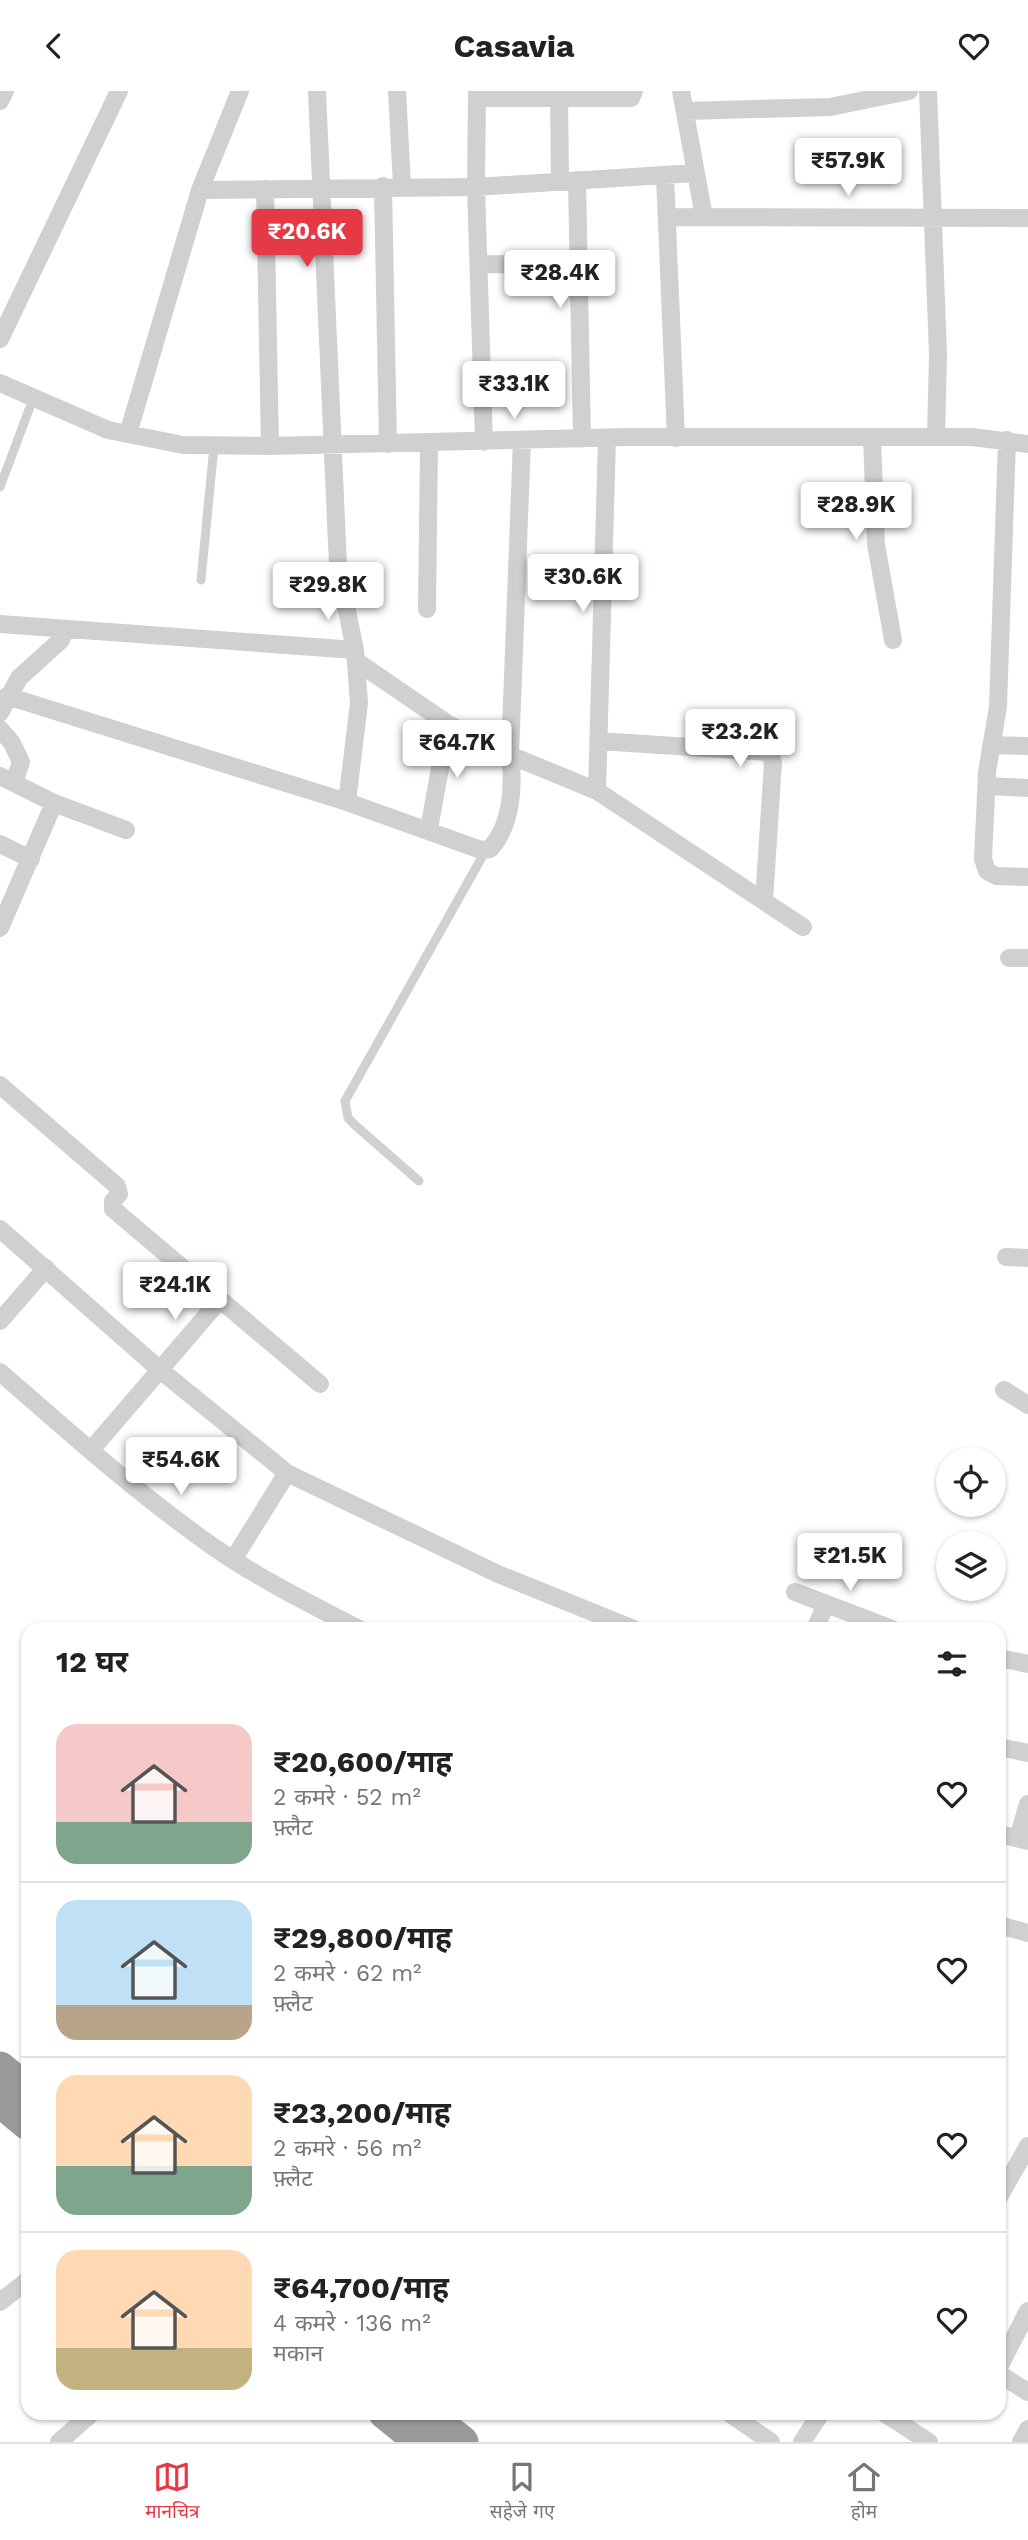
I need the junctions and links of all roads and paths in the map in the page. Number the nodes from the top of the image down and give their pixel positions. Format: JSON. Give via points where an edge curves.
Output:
{"nodes":[{"id":1,"x":5,"y":91,"type":"edge"},
{"id":2,"x":119,"y":91,"type":"edge"},
{"id":3,"x":240,"y":91,"type":"edge"},
{"id":4,"x":317,"y":91,"type":"edge"},
{"id":5,"x":397,"y":91,"type":"edge"},
{"id":6,"x":634,"y":91,"type":"edge"},
{"id":7,"x":681,"y":91,"type":"edge"},
{"id":8,"x":909,"y":91,"type":"edge"},
{"id":9,"x":929,"y":91,"type":"edge"},
{"id":10,"x":559,"y":94,"type":"edge"},
{"id":11,"x":477,"y":95,"type":"edge"},
{"id":12,"x":0,"y":101,"type":"edge"},
{"id":13,"x":685,"y":111,"type":"junction"},
{"id":14,"x":695,"y":173,"type":"junction"},
{"id":15,"x":665,"y":176,"type":"junction"},
{"id":16,"x":568,"y":180,"type":"junction"},
{"id":17,"x":402,"y":185,"type":"junction"},
{"id":18,"x":383,"y":186,"type":"junction"},
{"id":19,"x":476,"y":187,"type":"junction"},
{"id":20,"x":322,"y":188,"type":"junction"},
{"id":21,"x":265,"y":189,"type":"junction"},
{"id":22,"x":200,"y":190,"type":"junction"},
{"id":23,"x":667,"y":217,"type":"junction"},
{"id":24,"x":933,"y":217,"type":"junction"},
{"id":25,"x":704,"y":218,"type":"junction"},
{"id":26,"x":1028,"y":218,"type":"edge"},
{"id":27,"x":479,"y":264,"type":"junction"},
{"id":28,"x":578,"y":265,"type":"junction"},
{"id":29,"x":0,"y":339,"type":"edge"},
{"id":30,"x":0,"y":383,"type":"edge"},
{"id":31,"x":33,"y":399,"type":"junction"},
{"id":32,"x":128,"y":434,"type":"junction"},
{"id":33,"x":936,"y":437,"type":"junction"},
{"id":34,"x":607,"y":438,"type":"junction"},
{"id":35,"x":676,"y":438,"type":"junction"},
{"id":36,"x":872,"y":438,"type":"junction"},
{"id":37,"x":522,"y":439,"type":"junction"},
{"id":38,"x":582,"y":439,"type":"junction"},
{"id":39,"x":1007,"y":440,"type":"junction"},
{"id":40,"x":484,"y":442,"type":"junction"},
{"id":41,"x":388,"y":444,"type":"junction"},
{"id":42,"x":429,"y":444,"type":"junction"},
{"id":43,"x":1028,"y":444,"type":"edge"},
{"id":44,"x":335,"y":445,"type":"junction"},
{"id":45,"x":214,"y":446,"type":"junction"},
{"id":46,"x":270,"y":446,"type":"junction"},
{"id":47,"x":0,"y":487,"type":"edge"},
{"id":48,"x":201,"y":580,"type":"dead end"},
{"id":49,"x":427,"y":609,"type":"dead end"},
{"id":50,"x":0,"y":624,"type":"edge"},
{"id":51,"x":66,"y":629,"type":"junction"},
{"id":52,"x":893,"y":640,"type":"dead end"},
{"id":53,"x":356,"y":655,"type":"junction"},
{"id":54,"x":4,"y":704,"type":"edge"},
{"id":55,"x":448,"y":724,"type":"junction"},
{"id":56,"x":0,"y":729,"type":"edge"},
{"id":57,"x":599,"y":741,"type":"junction"},
{"id":58,"x":991,"y":745,"type":"junction"},
{"id":59,"x":1028,"y":746,"type":"edge"},
{"id":60,"x":510,"y":755,"type":"junction"},
{"id":61,"x":7,"y":780,"type":"edge"},
{"id":62,"x":987,"y":786,"type":"junction"},
{"id":63,"x":1028,"y":788,"type":"edge"},
{"id":64,"x":597,"y":791,"type":"junction"},
{"id":65,"x":347,"y":802,"type":"junction"},
{"id":66,"x":54,"y":803,"type":"junction"},
{"id":67,"x":429,"y":829,"type":"junction"},
{"id":68,"x":126,"y":830,"type":"dead end"},
{"id":69,"x":0,"y":845,"type":"edge"},
{"id":70,"x":486,"y":850,"type":"junction"},
{"id":71,"x":31,"y":859,"type":"junction"},
{"id":72,"x":1028,"y":877,"type":"edge"},
{"id":73,"x":764,"y":901,"type":"junction"},
{"id":74,"x":803,"y":926,"type":"dead end"},
{"id":75,"x":0,"y":928,"type":"edge"},
{"id":76,"x":1009,"y":958,"type":"dead end"},
{"id":77,"x":1028,"y":958,"type":"edge"},
{"id":78,"x":0,"y":1085,"type":"edge"},
{"id":79,"x":419,"y":1181,"type":"dead end"},
{"id":80,"x":0,"y":1229,"type":"edge"},
{"id":81,"x":1006,"y":1257,"type":"dead end"},
{"id":82,"x":1028,"y":1258,"type":"edge"},
{"id":83,"x":46,"y":1268,"type":"junction"},
{"id":84,"x":219,"y":1301,"type":"junction"},
{"id":85,"x":0,"y":1321,"type":"edge"},
{"id":86,"x":159,"y":1369,"type":"junction"},
{"id":87,"x":0,"y":1371,"type":"edge"},
{"id":88,"x":320,"y":1384,"type":"dead end"},
{"id":89,"x":1004,"y":1390,"type":"dead end"},
{"id":90,"x":1028,"y":1405,"type":"edge"},
{"id":91,"x":91,"y":1450,"type":"junction"},
{"id":92,"x":287,"y":1473,"type":"junction"},
{"id":93,"x":233,"y":1559,"type":"junction"},
{"id":94,"x":795,"y":1592,"type":"dead end"},
{"id":95,"x":826,"y":1605,"type":"junction"},
{"id":96,"x":346,"y":1622,"type":"edge"},
{"id":97,"x":617,"y":1622,"type":"edge"},
{"id":98,"x":818,"y":1622,"type":"edge"},
{"id":99,"x":873,"y":1622,"type":"edge"},
{"id":100,"x":1006,"y":1659,"type":"edge"},
{"id":101,"x":1028,"y":1664,"type":"edge"},
{"id":102,"x":1006,"y":1748,"type":"edge"},
{"id":103,"x":1028,"y":1753,"type":"edge"},
{"id":104,"x":1028,"y":1804,"type":"edge"},
{"id":105,"x":1023,"y":1839,"type":"edge"},
{"id":106,"x":1006,"y":1927,"type":"edge"},
{"id":107,"x":1028,"y":1933,"type":"edge"},
{"id":108,"x":0,"y":2068,"type":"edge"},
{"id":109,"x":21,"y":2085,"type":"edge"},
{"id":110,"x":0,"y":2101,"type":"edge"},
{"id":111,"x":21,"y":2118,"type":"edge"},
{"id":112,"x":1028,"y":2146,"type":"edge"},
{"id":113,"x":1006,"y":2185,"type":"edge"},
{"id":114,"x":21,"y":2286,"type":"edge"},
{"id":115,"x":0,"y":2302,"type":"edge"},
{"id":116,"x":1028,"y":2311,"type":"edge"},
{"id":117,"x":1006,"y":2353,"type":"edge"},
{"id":118,"x":1006,"y":2378,"type":"edge"},
{"id":119,"x":1028,"y":2392,"type":"edge"},
{"id":120,"x":84,"y":2420,"type":"edge"},
{"id":121,"x":396,"y":2420,"type":"edge"},
{"id":122,"x":739,"y":2420,"type":"edge"},
{"id":123,"x":816,"y":2420,"type":"edge"},
{"id":124,"x":895,"y":2420,"type":"edge"},
{"id":125,"x":1028,"y":2429,"type":"edge"},
{"id":126,"x":417,"y":2433,"type":"edge"},
{"id":127,"x":58,"y":2442,"type":"edge"},
{"id":128,"x":462,"y":2442,"type":"edge"},
{"id":129,"x":771,"y":2442,"type":"edge"},
{"id":130,"x":802,"y":2442,"type":"edge"},
{"id":131,"x":929,"y":2442,"type":"edge"},
{"id":132,"x":1021,"y":2442,"type":"edge"}],
"edges":[{"from":1,"to":12,"type":"street"},
{"from":2,"to":29,"type":"street"},
{"from":3,"to":22,"type":"street"},
{"from":4,"to":20,"type":"street"},
{"from":5,"to":17,"type":"street"},
{"from":6,"to":10,"type":"street","via":[[631,98]]},
{"from":7,"to":13,"type":"street"},
{"from":8,"to":13,"type":"street","via":[[830,107]]},
{"from":9,"to":24,"type":"street"},
{"from":10,"to":11,"type":"street"},
{"from":10,"to":16,"type":"street"},
{"from":11,"to":19,"type":"street"},
{"from":13,"to":14,"type":"street"},
{"from":14,"to":15,"type":"street"},
{"from":14,"to":25,"type":"street"},
{"from":15,"to":16,"type":"street"},
{"from":15,"to":23,"type":"street"},
{"from":16,"to":19,"type":"street"},
{"from":16,"to":28,"type":"street"},
{"from":17,"to":18,"type":"street"},
{"from":17,"to":19,"type":"street"},
{"from":18,"to":20,"type":"street"},
{"from":18,"to":41,"type":"street"},
{"from":19,"to":27,"type":"street"},
{"from":20,"to":21,"type":"street"},
{"from":20,"to":44,"type":"street"},
{"from":21,"to":22,"type":"street"},
{"from":21,"to":46,"type":"street"},
{"from":22,"to":32,"type":"street"},
{"from":23,"to":25,"type":"street"},
{"from":23,"to":35,"type":"street"},
{"from":24,"to":25,"type":"street"},
{"from":24,"to":26,"type":"street"},
{"from":24,"to":33,"type":"street"},
{"from":27,"to":28,"type":"street"},
{"from":27,"to":40,"type":"street"},
{"from":28,"to":38,"type":"street"},
{"from":30,"to":31,"type":"street"},
{"from":31,"to":32,"type":"street"},
{"from":31,"to":47,"type":"lane"},
{"from":32,"to":45,"type":"street"},
{"from":33,"to":36,"type":"street"},
{"from":33,"to":39,"type":"street"},
{"from":34,"to":35,"type":"street"},
{"from":34,"to":38,"type":"street"},
{"from":34,"to":57,"type":"street"},
{"from":35,"to":36,"type":"street"},
{"from":36,"to":52,"type":"street","via":[[876,544]]},
{"from":37,"to":38,"type":"street"},
{"from":37,"to":40,"type":"street"},
{"from":37,"to":60,"type":"street"},
{"from":39,"to":43,"type":"street"},
{"from":39,"to":58,"type":"street","via":[[998,707]]},
{"from":40,"to":42,"type":"street"},
{"from":41,"to":42,"type":"street"},
{"from":41,"to":44,"type":"street"},
{"from":42,"to":49,"type":"street"},
{"from":44,"to":46,"type":"street"},
{"from":44,"to":53,"type":"street","via":[[338,566]]},
{"from":45,"to":46,"type":"street"},
{"from":45,"to":48,"type":"lane"},
{"from":50,"to":51,"type":"street"},
{"from":51,"to":53,"type":"street"},
{"from":51,"to":54,"type":"street","via":[[61,640],[31,665]]},
{"from":53,"to":55,"type":"street"},
{"from":53,"to":65,"type":"street","via":[[359,703]]},
{"from":54,"to":65,"type":"street"},
{"from":55,"to":60,"type":"street"},
{"from":55,"to":67,"type":"street"},
{"from":56,"to":61,"type":"street","via":[[21,762]]},
{"from":57,"to":64,"type":"street"},
{"from":57,"to":73,"type":"street","via":[[769,752],[774,762]]},
{"from":58,"to":59,"type":"street"},
{"from":58,"to":62,"type":"street"},
{"from":60,"to":64,"type":"street"},
{"from":60,"to":70,"type":"street","via":[[512,795],[493,847]]},
{"from":61,"to":66,"type":"street"},
{"from":62,"to":63,"type":"street"},
{"from":62,"to":72,"type":"street","via":[[983,859],[987,871],[996,876]]},
{"from":64,"to":73,"type":"street"},
{"from":65,"to":67,"type":"street"},
{"from":66,"to":68,"type":"street"},
{"from":66,"to":71,"type":"street"},
{"from":67,"to":70,"type":"street"},
{"from":69,"to":71,"type":"street"},
{"from":70,"to":79,"type":"lane","via":[[345,1101],[348,1118]]},
{"from":71,"to":75,"type":"street"},
{"from":73,"to":74,"type":"street"},
{"from":76,"to":77,"type":"street"},
{"from":78,"to":84,"type":"street","via":[[117,1186],[113,1209]]},
{"from":80,"to":83,"type":"street"},
{"from":81,"to":82,"type":"street"},
{"from":83,"to":85,"type":"street"},
{"from":83,"to":86,"type":"street"},
{"from":84,"to":86,"type":"street"},
{"from":84,"to":88,"type":"street"},
{"from":86,"to":91,"type":"street"},
{"from":86,"to":92,"type":"street"},
{"from":87,"to":91,"type":"street"},
{"from":89,"to":90,"type":"street"},
{"from":91,"to":93,"type":"street"},
{"from":92,"to":93,"type":"street"},
{"from":92,"to":97,"type":"street","via":[[498,1574]]},
{"from":93,"to":96,"type":"street"},
{"from":94,"to":95,"type":"street"},
{"from":95,"to":98,"type":"street"},
{"from":95,"to":99,"type":"street"},
{"from":100,"to":101,"type":"street"},
{"from":102,"to":103,"type":"street"},
{"from":104,"to":105,"type":"street"},
{"from":106,"to":107,"type":"street"},
{"from":108,"to":109,"type":"highway"},
{"from":110,"to":111,"type":"highway"},
{"from":112,"to":113,"type":"street"},
{"from":114,"to":115,"type":"street"},
{"from":116,"to":117,"type":"street"},
{"from":118,"to":119,"type":"street"},
{"from":120,"to":127,"type":"street"},
{"from":121,"to":126,"type":"highway"},
{"from":122,"to":129,"type":"street"},
{"from":123,"to":130,"type":"street"},
{"from":124,"to":131,"type":"street"},
{"from":125,"to":132,"type":"street"},
{"from":126,"to":128,"type":"highway"}]}
